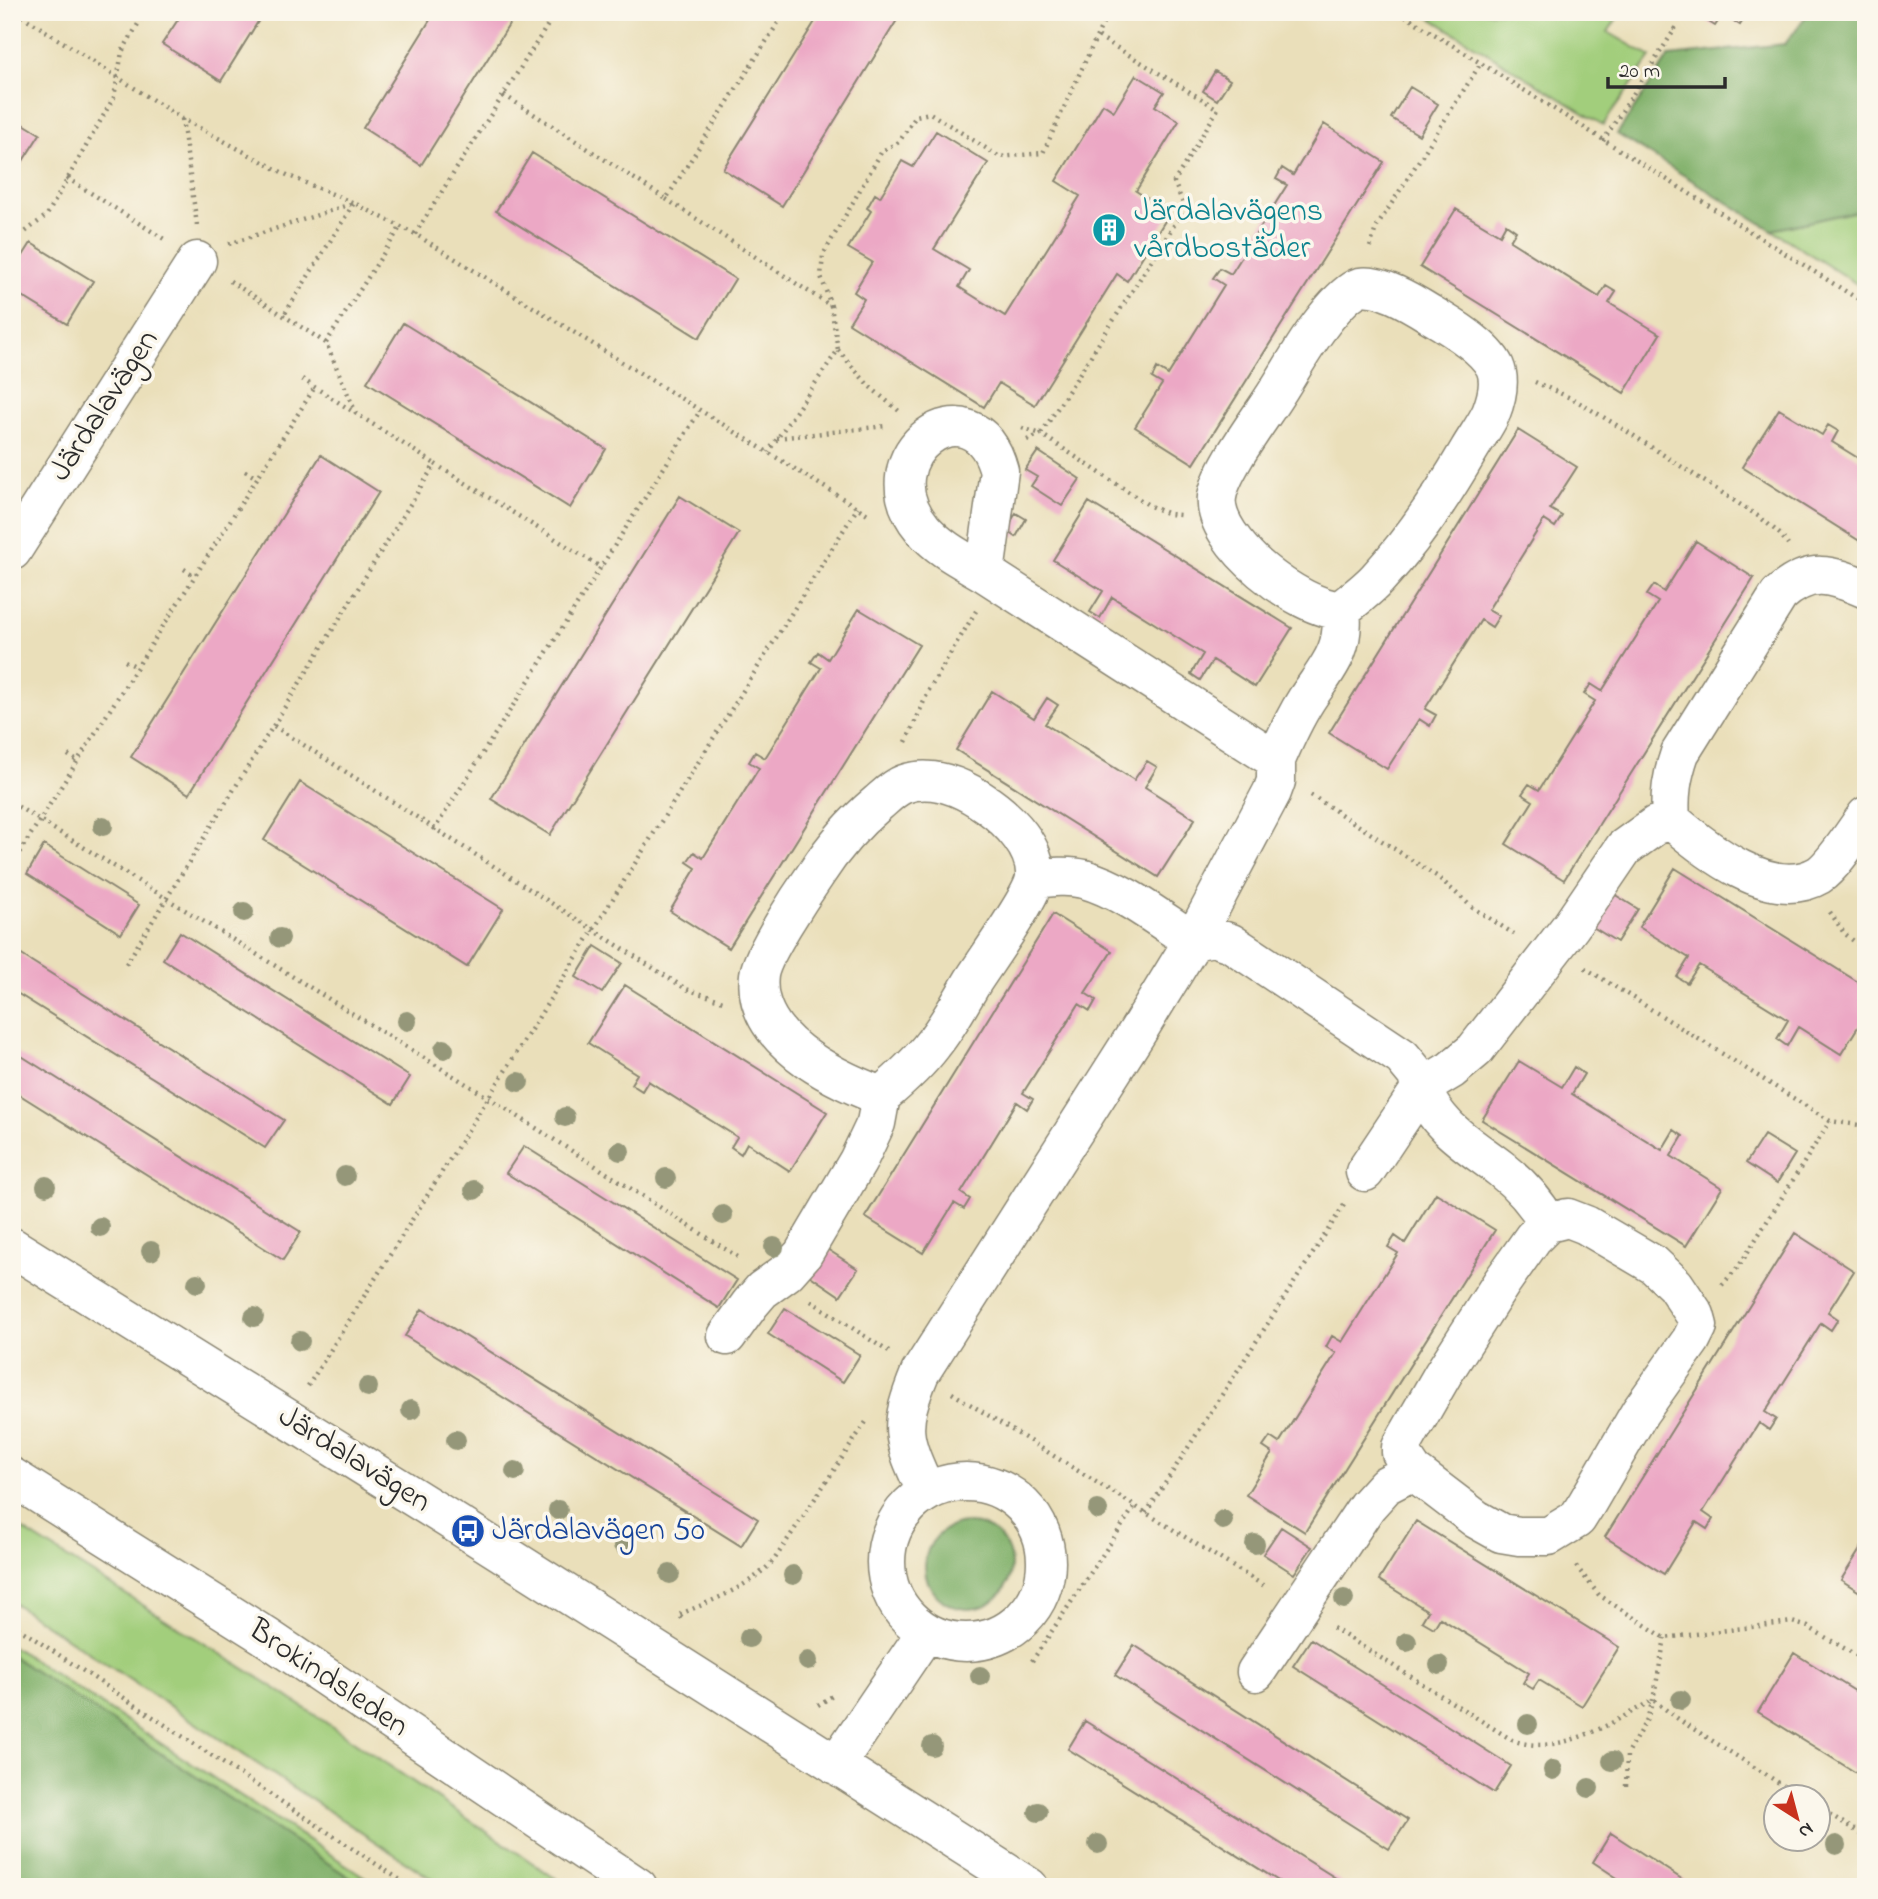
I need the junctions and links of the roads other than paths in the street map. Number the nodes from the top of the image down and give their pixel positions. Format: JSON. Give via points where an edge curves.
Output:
{"nodes":[{"id":1,"x":207,"y":244,"type":"road end"},
{"id":2,"x":12,"y":551,"type":"edge"},
{"id":3,"x":990,"y":577,"type":"junction"},
{"id":4,"x":1866,"y":589,"type":"edge"},
{"id":5,"x":1341,"y":610,"type":"junction"},
{"id":6,"x":1276,"y":760,"type":"junction"},
{"id":7,"x":1866,"y":816,"type":"edge"},
{"id":8,"x":1671,"y":820,"type":"junction"},
{"id":9,"x":1035,"y":879,"type":"junction"},
{"id":10,"x":1193,"y":941,"type":"junction"},
{"id":11,"x":1421,"y":1088,"type":"junction"},
{"id":12,"x":881,"y":1096,"type":"junction"},
{"id":13,"x":1365,"y":1172,"type":"road end"},
{"id":14,"x":1548,"y":1223,"type":"junction"},
{"id":15,"x":12,"y":1247,"type":"edge"},
{"id":16,"x":727,"y":1336,"type":"dead end"},
{"id":17,"x":1413,"y":1471,"type":"junction"},
{"id":18,"x":12,"y":1478,"type":"edge"},
{"id":19,"x":926,"y":1491,"type":"junction"},
{"id":20,"x":926,"y":1632,"type":"junction"},
{"id":21,"x":1256,"y":1672,"type":"dead end"},
{"id":22,"x":836,"y":1765,"type":"junction"},
{"id":23,"x":638,"y":1887,"type":"edge"},
{"id":24,"x":1029,"y":1887,"type":"edge"}],
"edges":[{"from":1,"to":2,"type":"street","name":"Järdalavägen"},
{"from":3,"to":3,"type":"street","via":[[999,471],[995,455],[975,432],[959,427],[942,429],[913,450],[906,467],[909,505],[938,544]]},
{"from":3,"to":6,"type":"street"},
{"from":4,"to":8,"type":"street","via":[[1834,576],[1815,576],[1803,578],[1779,595],[1680,752],[1669,797]]},
{"from":5,"to":5,"type":"street","via":[[1375,581],[1416,533],[1460,466],[1496,397],[1495,367],[1462,334],[1390,293],[1368,286],[1343,299],[1312,336],[1220,485],[1216,500],[1219,516],[1248,560],[1313,603]]},
{"from":5,"to":6,"type":"street","via":[[1338,651]]},
{"from":6,"to":10,"type":"street","via":[[1272,792]]},
{"from":7,"to":8,"type":"street","via":[[1820,874],[1789,883],[1734,866]]},
{"from":8,"to":11,"type":"street","via":[[1624,848],[1475,1049]]},
{"from":9,"to":10,"type":"street","via":[[1063,876],[1103,886]]},
{"from":9,"to":12,"type":"street","via":[[934,1044]]},
{"from":9,"to":12,"type":"street","via":[[1024,841],[997,811],[941,782],[902,785],[857,820],[834,845],[759,973],[759,994],[776,1030],[796,1050],[845,1083]]},
{"from":10,"to":11,"type":"street","via":[[1213,937],[1231,943],[1402,1057],[1416,1073]]},
{"from":10,"to":19,"type":"street","via":[[920,1373],[907,1413],[905,1439]]},
{"from":11,"to":13,"type":"street"},
{"from":11,"to":14,"type":"street","via":[[1440,1121],[1503,1170]]},
{"from":12,"to":16,"type":"street","via":[[876,1123],[858,1161],[803,1254],[762,1290]]},
{"from":14,"to":17,"type":"street","via":[[1502,1282],[1401,1447]]},
{"from":14,"to":17,"type":"street","via":[[1568,1218],[1577,1221],[1654,1265],[1675,1284],[1698,1326],[1577,1519],[1549,1536],[1502,1533],[1476,1520]]},
{"from":15,"to":22,"type":"street","name":"Järdalavägen"},
{"from":17,"to":21,"type":"street","via":[[1386,1485],[1367,1507]]},
{"from":18,"to":23,"type":"street","name":"Brokindsleden","via":[[265,1636]]},
{"from":19,"to":20,"type":"street","via":[[896,1522],[885,1564],[898,1606]]},
{"from":19,"to":20,"type":"street","via":[[968,1481],[1009,1494],[1038,1526],[1047,1569],[1031,1610],[996,1637],[973,1643],[948,1641]]},
{"from":20,"to":22,"type":"street"},
{"from":22,"to":24,"type":"street","name":"Järdalavägen"}]}
